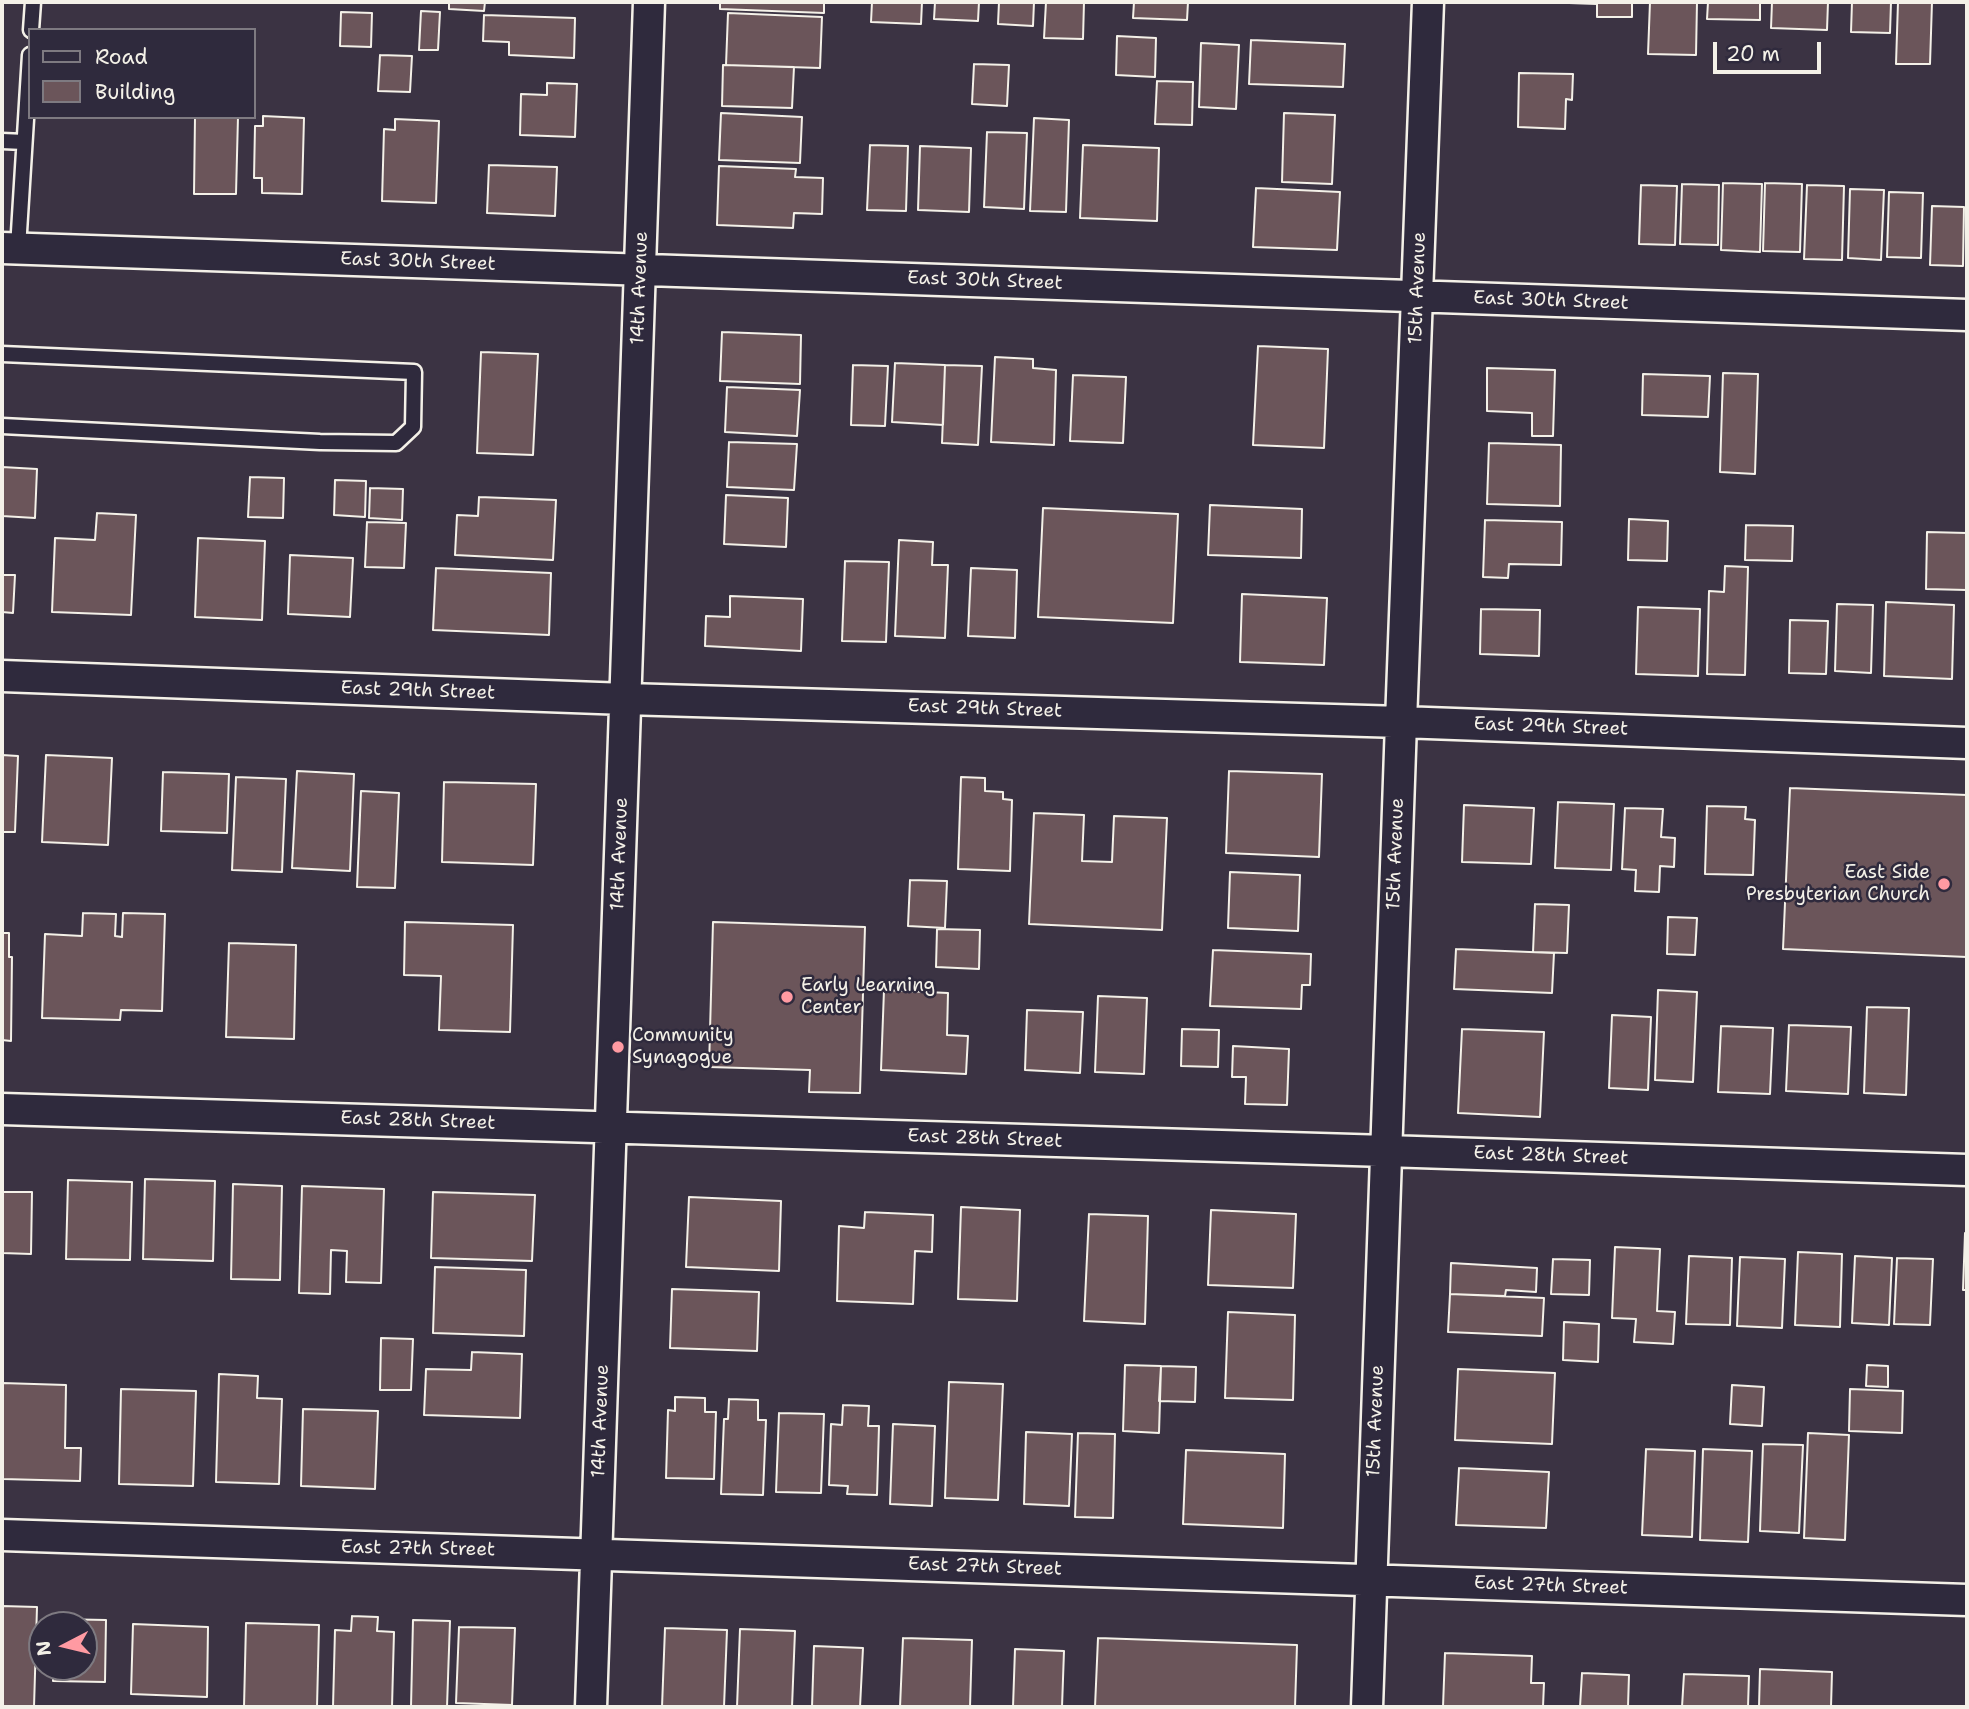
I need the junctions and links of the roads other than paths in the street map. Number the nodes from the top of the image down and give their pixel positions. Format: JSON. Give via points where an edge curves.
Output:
{"nodes":[{"id":1,"x":33,"y":2,"type":"edge"},
{"id":2,"x":649,"y":2,"type":"edge"},
{"id":3,"x":1428,"y":2,"type":"edge"},
{"id":4,"x":31,"y":28,"type":"edge"},
{"id":5,"x":28,"y":84,"type":"edge"},
{"id":6,"x":2,"y":141,"type":"edge"},
{"id":7,"x":24,"y":142,"type":"junction"},
{"id":8,"x":10,"y":248,"type":"edge"},
{"id":9,"x":640,"y":270,"type":"junction"},
{"id":10,"x":1418,"y":296,"type":"junction"},
{"id":11,"x":1967,"y":315,"type":"edge"},
{"id":12,"x":2,"y":354,"type":"edge"},
{"id":13,"x":2,"y":426,"type":"edge"},
{"id":14,"x":2,"y":676,"type":"edge"},
{"id":15,"x":626,"y":699,"type":"junction"},
{"id":16,"x":1401,"y":722,"type":"junction"},
{"id":17,"x":1967,"y":743,"type":"edge"},
{"id":18,"x":2,"y":1109,"type":"edge"},
{"id":19,"x":611,"y":1127,"type":"junction"},
{"id":20,"x":1385,"y":1151,"type":"junction"},
{"id":21,"x":1967,"y":1171,"type":"edge"},
{"id":22,"x":2,"y":1535,"type":"edge"},
{"id":23,"x":597,"y":1553,"type":"junction"},
{"id":24,"x":1371,"y":1580,"type":"junction"},
{"id":25,"x":1967,"y":1600,"type":"edge"},
{"id":26,"x":592,"y":1707,"type":"edge"},
{"id":27,"x":1367,"y":1707,"type":"edge"}],
"edges":[{"from":1,"to":4,"type":"lane"},
{"from":2,"to":9,"type":"street","name":"14th Avenue"},
{"from":3,"to":10,"type":"street","name":"15th Avenue"},
{"from":5,"to":7,"type":"lane"},
{"from":6,"to":7,"type":"lane"},
{"from":7,"to":8,"type":"lane"},
{"from":8,"to":9,"type":"street","name":"East 30th Street"},
{"from":9,"to":10,"type":"street","name":"East 30th Street"},
{"from":9,"to":15,"type":"street","name":"14th Avenue"},
{"from":10,"to":11,"type":"street","name":"East 30th Street"},
{"from":10,"to":16,"type":"street","name":"15th Avenue"},
{"from":12,"to":13,"type":"lane","via":[[414,372],[413,427],[396,443]]},
{"from":14,"to":15,"type":"street","name":"East 29th Street"},
{"from":15,"to":16,"type":"street","name":"East 29th Street"},
{"from":15,"to":19,"type":"street","name":"14th Avenue"},
{"from":16,"to":17,"type":"street","name":"East 29th Street"},
{"from":16,"to":20,"type":"street","name":"15th Avenue"},
{"from":18,"to":19,"type":"street","name":"East 28th Street"},
{"from":19,"to":20,"type":"street","name":"East 28th Street"},
{"from":19,"to":23,"type":"street","name":"14th Avenue"},
{"from":20,"to":21,"type":"street","name":"East 28th Street"},
{"from":20,"to":24,"type":"street","name":"15th Avenue"},
{"from":22,"to":23,"type":"street","name":"East 27th Street"},
{"from":23,"to":24,"type":"street","name":"East 27th Street"},
{"from":23,"to":26,"type":"street","name":"14th Avenue"},
{"from":24,"to":25,"type":"street","name":"East 27th Street"},
{"from":24,"to":27,"type":"street","name":"15th Avenue"}]}
